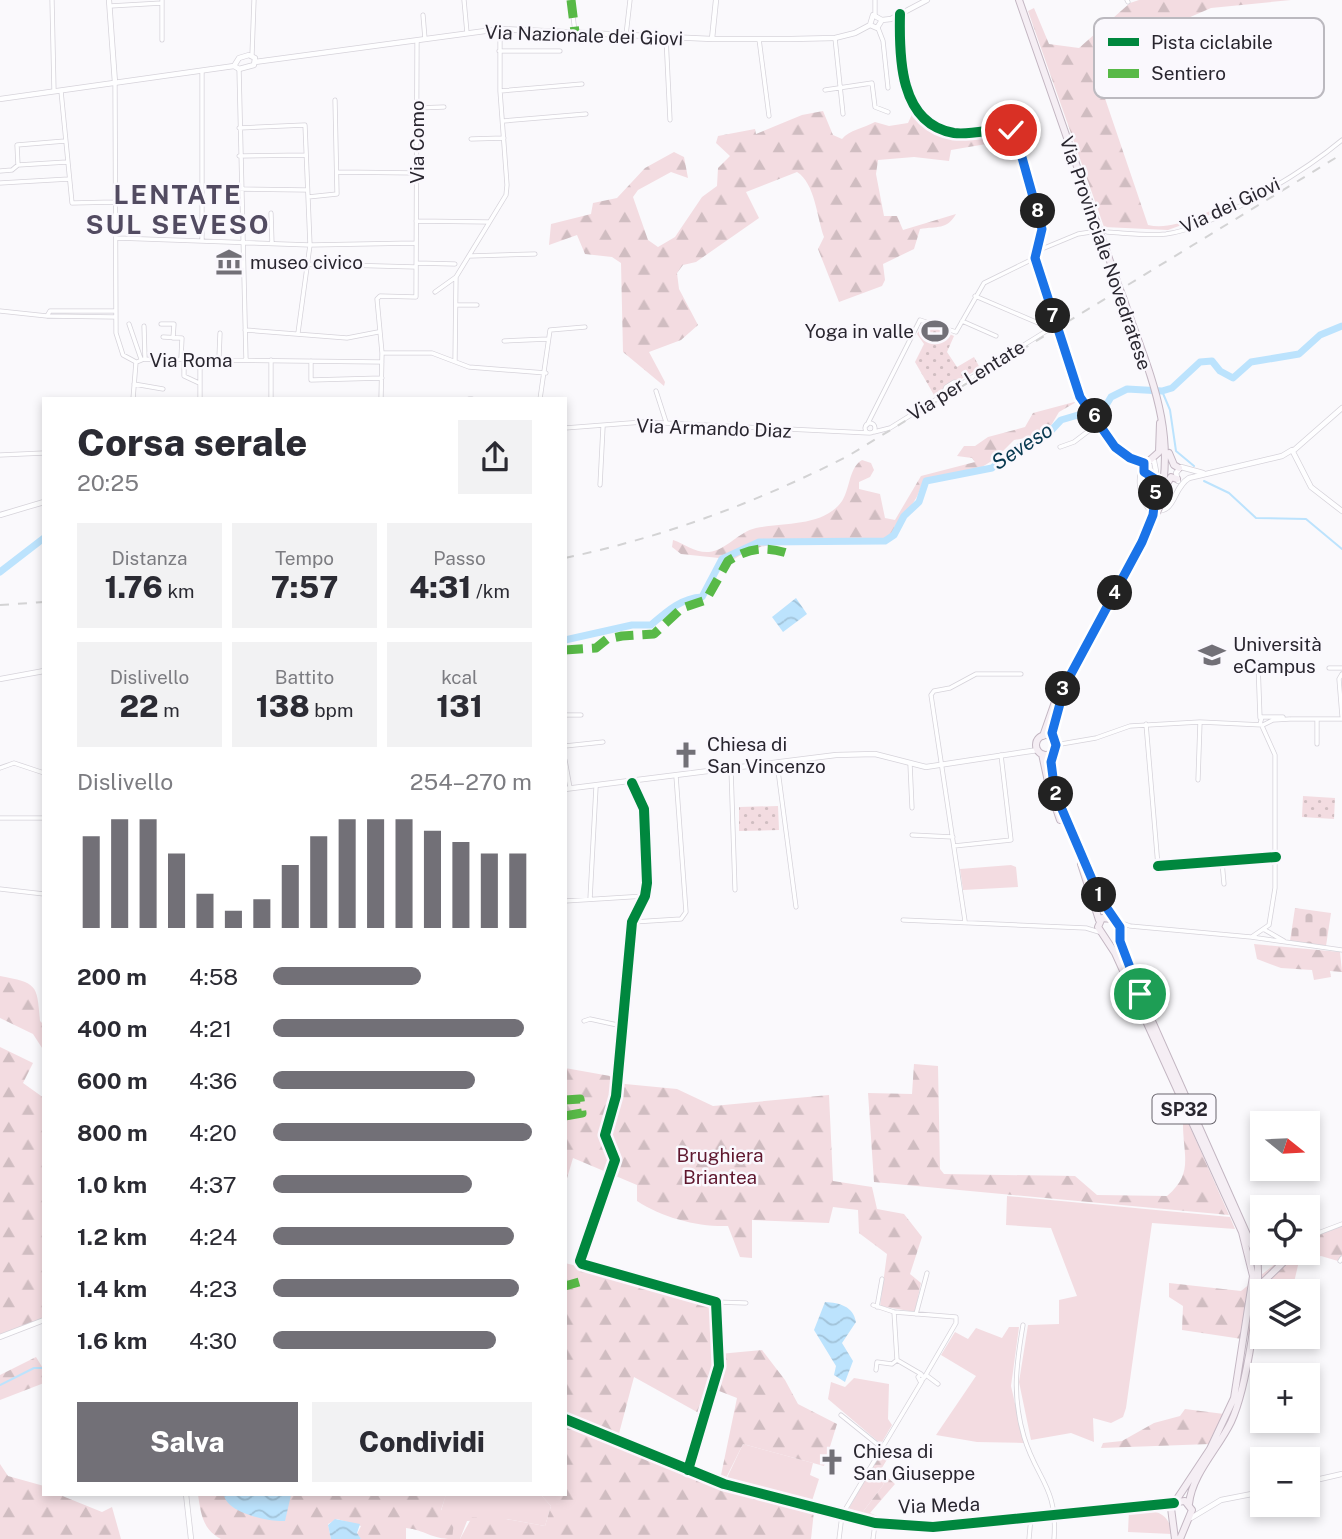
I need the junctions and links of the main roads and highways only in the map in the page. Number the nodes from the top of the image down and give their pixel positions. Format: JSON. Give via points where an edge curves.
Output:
{"nodes":[{"id":1,"x":1019,"y":0,"type":"edge"},
{"id":2,"x":1156,"y":395,"type":"junction"},
{"id":3,"x":1160,"y":423,"type":"junction"},
{"id":4,"x":1166,"y":436,"type":"junction"},
{"id":5,"x":1147,"y":462,"type":"road end"},
{"id":6,"x":1180,"y":468,"type":"road end"},
{"id":7,"x":1148,"y":473,"type":"road end"},
{"id":8,"x":1183,"y":479,"type":"road end"},
{"id":9,"x":1157,"y":505,"type":"junction"},
{"id":10,"x":1076,"y":663,"type":"junction"},
{"id":11,"x":1043,"y":736,"type":"junction"},
{"id":12,"x":1055,"y":745,"type":"junction"},
{"id":13,"x":1037,"y":750,"type":"junction"},
{"id":14,"x":1114,"y":920,"type":"junction"},
{"id":15,"x":1098,"y":921,"type":"junction"},
{"id":16,"x":1120,"y":931,"type":"junction"},
{"id":17,"x":1104,"y":934,"type":"junction"},
{"id":18,"x":1281,"y":1265,"type":"edge"},
{"id":19,"x":1258,"y":1279,"type":"edge"},
{"id":20,"x":1266,"y":1279,"type":"edge"},
{"id":21,"x":1250,"y":1332,"type":"edge"},
{"id":22,"x":1175,"y":1503,"type":"junction"},
{"id":23,"x":1190,"y":1505,"type":"junction"},
{"id":24,"x":1172,"y":1517,"type":"junction"},
{"id":25,"x":1188,"y":1520,"type":"junction"},
{"id":26,"x":1178,"y":1539,"type":"edge"}],
"edges":[{"from":1,"to":2,"type":"main road","name":"Via Provinciale Novedratese","number":"SP32","bridge":true},
{"from":2,"to":3,"type":"main road","name":"Via Provinciale Novedratese","number":"SP32"},
{"from":2,"to":4,"type":"main road","name":"Via Provinciale Novedratese","number":"SP32"},
{"from":3,"to":5,"type":"main road","via":[[1159,452]]},
{"from":3,"to":9,"type":"main road","name":"Via Provinciale Novedratese","number":"SP32","via":[[1162,468]]},
{"from":4,"to":6,"type":"main road","via":[[1170,459]]},
{"from":4,"to":9,"type":"main road","name":"Via Provinciale Novedratese","number":"SP32","via":[[1166,472]]},
{"from":7,"to":9,"type":"main road","via":[[1157,480]]},
{"from":8,"to":9,"type":"main road","via":[[1168,481]]},
{"from":9,"to":10,"type":"main road","name":"Via Provinciale Novedratese","number":"SP32","bridge":true,"via":[[1142,542]]},
{"from":10,"to":11,"type":"main road","name":"Via Provinciale Novedratese","number":"SP32"},
{"from":10,"to":12,"type":"main road","name":"Via Provinciale Novedratese","number":"SP32","via":[[1058,703]]},
{"from":11,"to":12,"type":"main road"},
{"from":11,"to":13,"type":"main road","name":"Via Provinciale Novedratese"},
{"from":12,"to":13,"type":"main road"},
{"from":12,"to":14,"type":"main road","name":"Via Provinciale Novedratese","number":"SP32","via":[[1053,783],[1059,803]]},
{"from":13,"to":15,"type":"main road","via":[[1052,799],[1085,874]]},
{"from":14,"to":15,"type":"main road"},
{"from":14,"to":16,"type":"main road","name":"Via Provinciale Novedratese","number":"SP32"},
{"from":15,"to":17,"type":"main road"},
{"from":16,"to":17,"type":"main road","via":[[1114,937]]},
{"from":16,"to":19,"type":"main road","name":"Via Provinciale Novedratese","number":"SP32","via":[[1140,994],[1253,1243]]},
{"from":17,"to":22,"type":"main road","number":"SP32","via":[[1252,1261],[1253,1286],[1234,1398],[1210,1449]]},
{"from":18,"to":20,"type":"main road"},
{"from":21,"to":23,"type":"main road","name":"Via Provinciale Novedratese","number":"SP32","via":[[1234,1415],[1193,1486]]},
{"from":22,"to":23,"type":"main road"},
{"from":22,"to":24,"type":"main road"},
{"from":23,"to":25,"type":"main road"},
{"from":24,"to":25,"type":"main road"},
{"from":24,"to":26,"type":"main road"},
{"from":25,"to":26,"type":"main road"}]}
